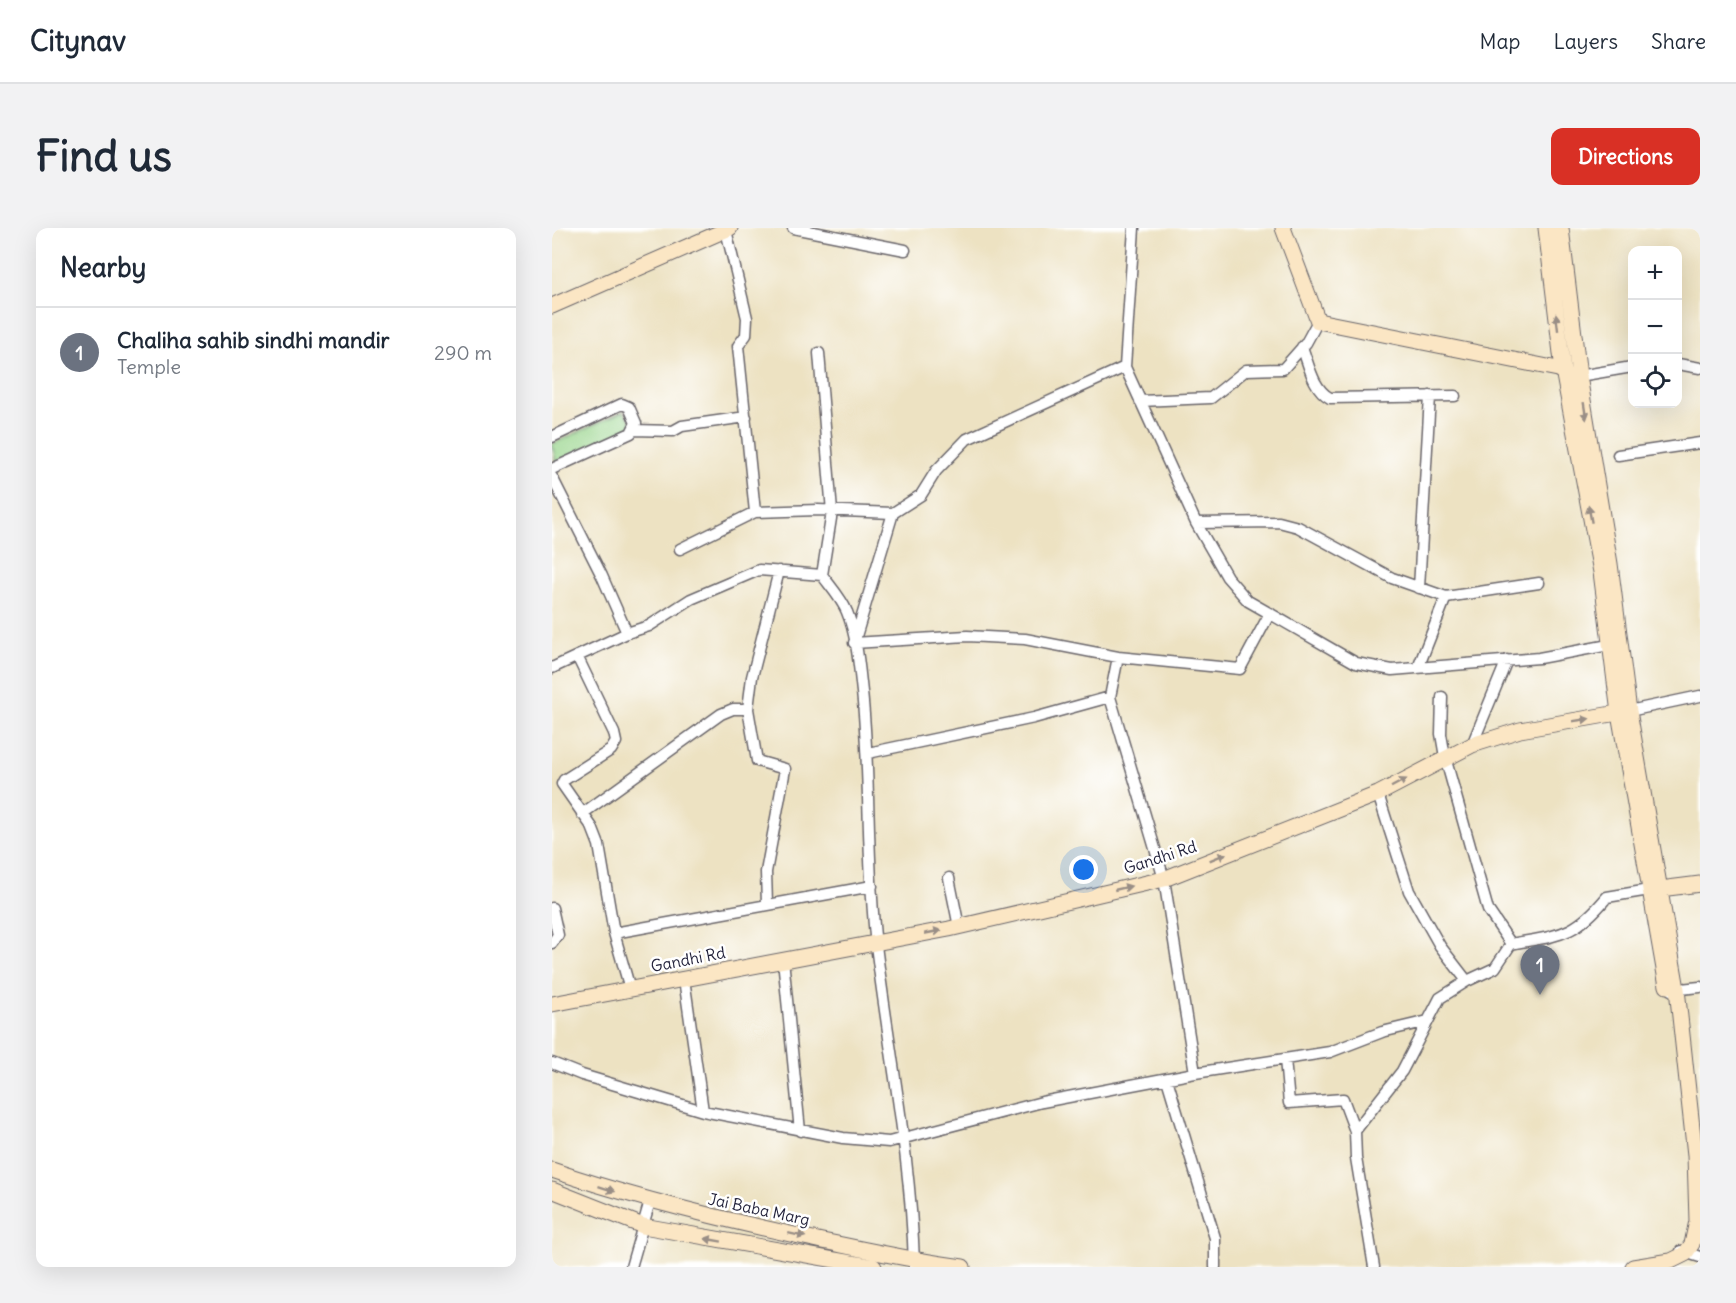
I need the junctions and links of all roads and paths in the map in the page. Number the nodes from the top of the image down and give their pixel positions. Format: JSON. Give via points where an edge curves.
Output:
{"nodes":[{"id":1,"x":793,"y":228,"type":"edge"},
{"id":2,"x":1134,"y":228,"type":"edge"},
{"id":3,"x":1283,"y":228,"type":"edge"},
{"id":4,"x":1546,"y":228,"type":"edge"},
{"id":5,"x":1561,"y":228,"type":"edge"},
{"id":6,"x":728,"y":229,"type":"edge"},
{"id":7,"x":905,"y":250,"type":"dead end"},
{"id":8,"x":552,"y":306,"type":"edge"},
{"id":9,"x":1318,"y":321,"type":"junction"},
{"id":10,"x":1302,"y":347,"type":"junction"},
{"id":11,"x":819,"y":353,"type":"dead end"},
{"id":12,"x":1682,"y":365,"type":"edge"},
{"id":13,"x":1125,"y":367,"type":"junction"},
{"id":14,"x":1628,"y":368,"type":"edge"},
{"id":15,"x":1700,"y":368,"type":"edge"},
{"id":16,"x":1563,"y":370,"type":"junction"},
{"id":17,"x":1579,"y":376,"type":"junction"},
{"id":18,"x":1430,"y":396,"type":"junction"},
{"id":19,"x":1455,"y":396,"type":"dead end"},
{"id":20,"x":1140,"y":401,"type":"junction"},
{"id":21,"x":746,"y":417,"type":"junction"},
{"id":22,"x":634,"y":430,"type":"junction"},
{"id":23,"x":552,"y":437,"type":"edge"},
{"id":24,"x":1700,"y":443,"type":"edge"},
{"id":25,"x":1618,"y":455,"type":"dead end"},
{"id":26,"x":552,"y":470,"type":"edge"},
{"id":27,"x":552,"y":477,"type":"edge"},
{"id":28,"x":754,"y":512,"type":"junction"},
{"id":29,"x":832,"y":512,"type":"junction"},
{"id":30,"x":893,"y":513,"type":"junction"},
{"id":31,"x":1196,"y":523,"type":"junction"},
{"id":32,"x":680,"y":549,"type":"dead end"},
{"id":33,"x":779,"y":571,"type":"junction"},
{"id":34,"x":822,"y":575,"type":"junction"},
{"id":35,"x":1539,"y":583,"type":"dead end"},
{"id":36,"x":1419,"y":588,"type":"junction"},
{"id":37,"x":1446,"y":597,"type":"junction"},
{"id":38,"x":1270,"y":613,"type":"junction"},
{"id":39,"x":627,"y":633,"type":"junction"},
{"id":40,"x":854,"y":643,"type":"junction"},
{"id":41,"x":1609,"y":645,"type":"junction"},
{"id":42,"x":577,"y":656,"type":"junction"},
{"id":43,"x":1118,"y":657,"type":"junction"},
{"id":44,"x":1507,"y":660,"type":"junction"},
{"id":45,"x":1418,"y":668,"type":"junction"},
{"id":46,"x":552,"y":669,"type":"edge"},
{"id":47,"x":1700,"y":696,"type":"edge"},
{"id":48,"x":1110,"y":697,"type":"junction"},
{"id":49,"x":1442,"y":697,"type":"dead end"},
{"id":50,"x":748,"y":709,"type":"junction"},
{"id":51,"x":1624,"y":712,"type":"junction"},
{"id":52,"x":1472,"y":745,"type":"junction"},
{"id":53,"x":868,"y":753,"type":"junction"},
{"id":54,"x":1445,"y":757,"type":"junction"},
{"id":55,"x":557,"y":786,"type":"edge"},
{"id":56,"x":1378,"y":794,"type":"junction"},
{"id":57,"x":582,"y":814,"type":"junction"},
{"id":58,"x":949,"y":878,"type":"dead end"},
{"id":59,"x":1164,"y":879,"type":"junction"},
{"id":60,"x":1700,"y":884,"type":"edge"},
{"id":61,"x":872,"y":886,"type":"junction"},
{"id":62,"x":1655,"y":889,"type":"junction"},
{"id":63,"x":767,"y":904,"type":"junction"},
{"id":64,"x":552,"y":908,"type":"edge"},
{"id":65,"x":958,"y":927,"type":"junction"},
{"id":66,"x":614,"y":933,"type":"junction"},
{"id":67,"x":876,"y":943,"type":"junction"},
{"id":68,"x":552,"y":944,"type":"edge"},
{"id":69,"x":1511,"y":944,"type":"junction"},
{"id":70,"x":783,"y":959,"type":"junction"},
{"id":71,"x":684,"y":979,"type":"junction"},
{"id":72,"x":1467,"y":981,"type":"junction"},
{"id":73,"x":1700,"y":987,"type":"edge"},
{"id":74,"x":630,"y":989,"type":"junction"},
{"id":75,"x":1672,"y":990,"type":"junction"},
{"id":76,"x":552,"y":1004,"type":"edge"},
{"id":77,"x":1428,"y":1021,"type":"junction"},
{"id":78,"x":1285,"y":1059,"type":"junction"},
{"id":79,"x":552,"y":1062,"type":"edge"},
{"id":80,"x":1195,"y":1073,"type":"junction"},
{"id":81,"x":1167,"y":1079,"type":"junction"},
{"id":82,"x":704,"y":1111,"type":"junction"},
{"id":83,"x":800,"y":1131,"type":"junction"},
{"id":84,"x":1355,"y":1131,"type":"junction"},
{"id":85,"x":904,"y":1140,"type":"junction"},
{"id":86,"x":552,"y":1170,"type":"edge"},
{"id":87,"x":552,"y":1190,"type":"edge"},
{"id":88,"x":650,"y":1201,"type":"junction"},
{"id":89,"x":643,"y":1226,"type":"junction"},
{"id":90,"x":1686,"y":1255,"type":"edge"},
{"id":91,"x":914,"y":1263,"type":"edge"},
{"id":92,"x":935,"y":1265,"type":"edge"},
{"id":93,"x":631,"y":1267,"type":"edge"},
{"id":94,"x":874,"y":1267,"type":"edge"},
{"id":95,"x":963,"y":1267,"type":"edge"},
{"id":96,"x":1215,"y":1267,"type":"edge"},
{"id":97,"x":1374,"y":1267,"type":"edge"},
{"id":98,"x":1633,"y":1267,"type":"edge"}],
"edges":[{"from":1,"to":7,"type":"street"},
{"from":2,"to":13,"type":"street"},
{"from":3,"to":9,"type":"street"},
{"from":16,"to":4,"type":"street","one_way":true},
{"from":5,"to":17,"type":"street"},
{"from":6,"to":8,"type":"street"},
{"from":6,"to":21,"type":"street","via":[[747,318],[746,335],[738,346]]},
{"from":9,"to":10,"type":"street"},
{"from":9,"to":16,"type":"street"},
{"from":10,"to":18,"type":"street","via":[[1314,381],[1330,398]]},
{"from":10,"to":20,"type":"street","via":[[1283,369],[1246,370],[1211,398]]},
{"from":11,"to":29,"type":"street"},
{"from":12,"to":15,"type":"street"},
{"from":13,"to":20,"type":"street"},
{"from":13,"to":30,"type":"street","via":[[967,439],[936,471],[921,495]]},
{"from":14,"to":17,"type":"street"},
{"from":16,"to":17,"type":"street"},
{"from":41,"to":16,"type":"street","one_way":true,"via":[[1600,572]]},
{"from":17,"to":51,"type":"street","one_way":true,"via":[[1610,564]]},
{"from":18,"to":19,"type":"street"},
{"from":18,"to":36,"type":"street"},
{"from":20,"to":31,"type":"street"},
{"from":21,"to":22,"type":"street","via":[[682,426],[673,431]]},
{"from":21,"to":28,"type":"street"},
{"from":22,"to":23,"type":"street","via":[[636,423],[629,406],[622,404]]},
{"from":22,"to":26,"type":"street"},
{"from":24,"to":25,"type":"street"},
{"from":27,"to":39,"type":"street"},
{"from":28,"to":29,"type":"street"},
{"from":28,"to":32,"type":"street"},
{"from":29,"to":30,"type":"street"},
{"from":29,"to":34,"type":"street"},
{"from":30,"to":40,"type":"street"},
{"from":31,"to":36,"type":"street","via":[[1279,522],[1298,527],[1392,578]]},
{"from":31,"to":38,"type":"street","via":[[1236,589]]},
{"from":33,"to":34,"type":"street"},
{"from":33,"to":39,"type":"street","via":[[759,570],[691,599],[649,626]]},
{"from":33,"to":50,"type":"street","via":[[752,677]]},
{"from":34,"to":40,"type":"street","via":[[847,611]]},
{"from":35,"to":37,"type":"street"},
{"from":36,"to":37,"type":"street"},
{"from":37,"to":45,"type":"street"},
{"from":38,"to":43,"type":"street","via":[[1240,669]]},
{"from":38,"to":45,"type":"street","via":[[1356,663],[1392,670]]},
{"from":39,"to":42,"type":"street"},
{"from":40,"to":43,"type":"street","via":[[967,636],[1025,639]]},
{"from":40,"to":53,"type":"street"},
{"from":41,"to":44,"type":"street"},
{"from":41,"to":51,"type":"street"},
{"from":42,"to":46,"type":"street"},
{"from":42,"to":55,"type":"street","via":[[616,742],[611,750]]},
{"from":43,"to":48,"type":"street"},
{"from":44,"to":45,"type":"street"},
{"from":44,"to":52,"type":"street"},
{"from":47,"to":51,"type":"street"},
{"from":48,"to":53,"type":"street","via":[[1034,718]]},
{"from":48,"to":59,"type":"street"},
{"from":49,"to":54,"type":"street"},
{"from":50,"to":57,"type":"street","via":[[721,714]]},
{"from":50,"to":63,"type":"street","via":[[757,761],[785,769],[766,872]]},
{"from":52,"to":51,"type":"street","name":"Gandhi Rd","one_way":true,"via":[[1520,730]]},
{"from":51,"to":62,"type":"street"},
{"from":52,"to":54,"type":"street","name":"Gandhi Rd"},
{"from":53,"to":61,"type":"street"},
{"from":56,"to":54,"type":"street","name":"Gandhi Rd","one_way":true},
{"from":54,"to":69,"type":"street","via":[[1488,910]]},
{"from":55,"to":57,"type":"street"},
{"from":59,"to":56,"type":"street","name":"Gandhi Rd","one_way":true},
{"from":56,"to":72,"type":"street","via":[[1409,891],[1440,946]]},
{"from":57,"to":66,"type":"street","via":[[599,845]]},
{"from":58,"to":65,"type":"street"},
{"from":65,"to":59,"type":"street","name":"Gandhi Rd","one_way":true},
{"from":59,"to":80,"type":"street"},
{"from":60,"to":62,"type":"street"},
{"from":61,"to":63,"type":"street"},
{"from":61,"to":67,"type":"street"},
{"from":62,"to":69,"type":"street","via":[[1607,897],[1587,921],[1562,935]]},
{"from":62,"to":75,"type":"street"},
{"from":63,"to":66,"type":"street"},
{"from":64,"to":68,"type":"street","via":[[558,935]]},
{"from":67,"to":65,"type":"street","name":"Gandhi Rd","one_way":true},
{"from":66,"to":74,"type":"street"},
{"from":67,"to":70,"type":"street","name":"Gandhi Rd"},
{"from":67,"to":85,"type":"street"},
{"from":69,"to":72,"type":"street","via":[[1495,968]]},
{"from":70,"to":71,"type":"street","name":"Gandhi Rd"},
{"from":70,"to":83,"type":"street"},
{"from":71,"to":74,"type":"street","name":"Gandhi Rd"},
{"from":71,"to":82,"type":"street"},
{"from":72,"to":77,"type":"street","via":[[1440,998]]},
{"from":73,"to":75,"type":"street"},
{"from":74,"to":76,"type":"street","name":"Gandhi Rd"},
{"from":75,"to":90,"type":"street","via":[[1688,1157],[1690,1218]]},
{"from":77,"to":78,"type":"street","via":[[1382,1032],[1330,1052]]},
{"from":77,"to":84,"type":"street","via":[[1401,1071]]},
{"from":78,"to":80,"type":"street"},
{"from":78,"to":84,"type":"street","via":[[1289,1103],[1343,1099]]},
{"from":79,"to":82,"type":"street","via":[[582,1075]]},
{"from":80,"to":81,"type":"street"},
{"from":81,"to":85,"type":"street","via":[[1042,1102]]},
{"from":81,"to":96,"type":"street","via":[[1215,1238]]},
{"from":82,"to":83,"type":"street"},
{"from":83,"to":85,"type":"street","via":[[889,1142]]},
{"from":84,"to":97,"type":"street"},
{"from":85,"to":91,"type":"street"},
{"from":86,"to":88,"type":"street","name":"Jai Baba Marg","one_way":true},
{"from":87,"to":89,"type":"street"},
{"from":88,"to":89,"type":"street"},
{"from":88,"to":91,"type":"street","name":"Jai Baba Marg","one_way":true},
{"from":89,"to":93,"type":"street"},
{"from":94,"to":89,"type":"street","one_way":true},
{"from":90,"to":98,"type":"street"},
{"from":91,"to":92,"type":"street","name":"Jai Baba Marg"},
{"from":92,"to":95,"type":"street","name":"Jai Baba Marg"}]}
